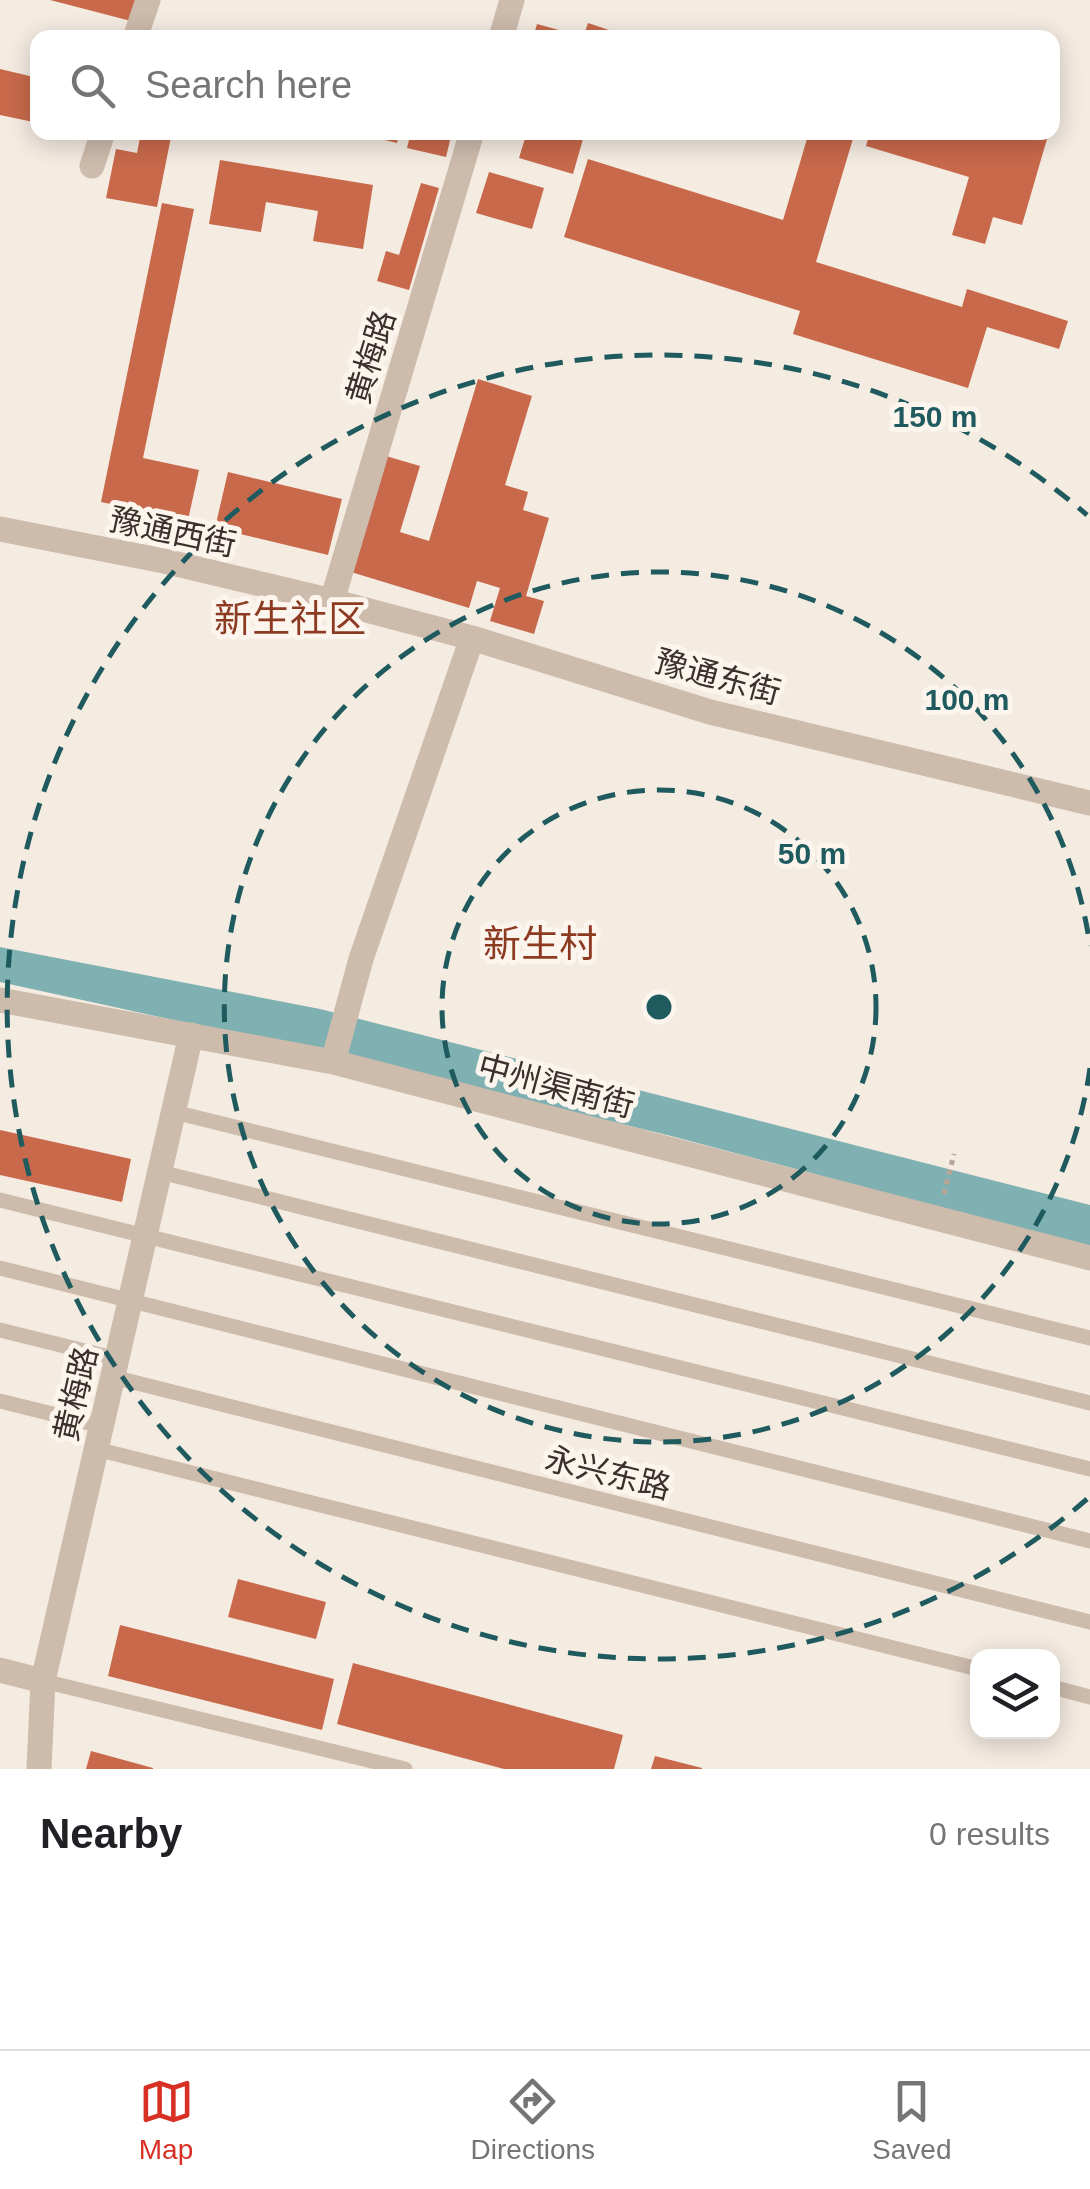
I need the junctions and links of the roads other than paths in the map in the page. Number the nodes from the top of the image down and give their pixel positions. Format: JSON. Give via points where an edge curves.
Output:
{"nodes":[{"id":1,"x":148,"y":0,"type":"edge"},
{"id":2,"x":512,"y":0,"type":"edge"},
{"id":3,"x":138,"y":30,"type":"edge"},
{"id":4,"x":503,"y":30,"type":"edge"},
{"id":5,"x":100,"y":140,"type":"edge"},
{"id":6,"x":470,"y":140,"type":"edge"},
{"id":7,"x":92,"y":166,"type":"dead end"},
{"id":8,"x":0,"y":529,"type":"edge"},
{"id":9,"x":332,"y":601,"type":"junction"},
{"id":10,"x":472,"y":638,"type":"junction"},
{"id":11,"x":1090,"y":803,"type":"edge"},
{"id":12,"x":0,"y":1000,"type":"edge"},
{"id":13,"x":191,"y":1036,"type":"junction"},
{"id":14,"x":334,"y":1062,"type":"junction"},
{"id":15,"x":174,"y":1112,"type":"junction"},
{"id":16,"x":160,"y":1172,"type":"junction"},
{"id":17,"x":0,"y":1200,"type":"edge"},
{"id":18,"x":145,"y":1236,"type":"junction"},
{"id":19,"x":1090,"y":1258,"type":"edge"},
{"id":20,"x":0,"y":1268,"type":"edge"},
{"id":21,"x":130,"y":1300,"type":"junction"},
{"id":22,"x":0,"y":1330,"type":"edge"},
{"id":23,"x":1090,"y":1338,"type":"edge"},
{"id":24,"x":115,"y":1368,"type":"junction"},
{"id":25,"x":0,"y":1401,"type":"edge"},
{"id":26,"x":1090,"y":1403,"type":"edge"},
{"id":27,"x":99,"y":1438,"type":"junction"},
{"id":28,"x":1090,"y":1470,"type":"edge"},
{"id":29,"x":1090,"y":1541,"type":"edge"},
{"id":30,"x":1090,"y":1622,"type":"edge"},
{"id":31,"x":970,"y":1666,"type":"edge"},
{"id":32,"x":0,"y":1670,"type":"edge"},
{"id":33,"x":43,"y":1681,"type":"junction"},
{"id":34,"x":1060,"y":1689,"type":"edge"},
{"id":35,"x":1090,"y":1696,"type":"edge"},
{"id":36,"x":39,"y":1769,"type":"edge"},
{"id":37,"x":405,"y":1769,"type":"edge"}],
"edges":[{"from":1,"to":3,"type":"street"},
{"from":2,"to":4,"type":"street"},
{"from":5,"to":7,"type":"street"},
{"from":6,"to":9,"type":"street","name":"黄梅路"},
{"from":8,"to":9,"type":"street","name":"豫通西街"},
{"from":9,"to":10,"type":"street","name":"豫通东街"},
{"from":10,"to":11,"type":"street","name":"豫通东街","via":[[710,712]]},
{"from":10,"to":14,"type":"street","via":[[361,960]]},
{"from":12,"to":13,"type":"street","name":"中州渠南街"},
{"from":13,"to":14,"type":"street","name":"中州渠南街"},
{"from":13,"to":15,"type":"street","name":"黄梅路"},
{"from":14,"to":19,"type":"street","name":"中州渠南街"},
{"from":15,"to":16,"type":"street","name":"黄梅路"},
{"from":15,"to":23,"type":"lane"},
{"from":16,"to":18,"type":"street","name":"黄梅路"},
{"from":16,"to":26,"type":"lane"},
{"from":17,"to":18,"type":"lane"},
{"from":18,"to":21,"type":"street","name":"黄梅路"},
{"from":18,"to":28,"type":"lane"},
{"from":20,"to":21,"type":"lane"},
{"from":21,"to":24,"type":"street","name":"黄梅路"},
{"from":21,"to":29,"type":"lane"},
{"from":22,"to":24,"type":"lane","name":"永兴东路"},
{"from":24,"to":27,"type":"street","name":"黄梅路"},
{"from":24,"to":30,"type":"lane","name":"永兴东路"},
{"from":25,"to":27,"type":"lane"},
{"from":27,"to":31,"type":"lane"},
{"from":27,"to":33,"type":"street","name":"黄梅路"},
{"from":32,"to":33,"type":"street"},
{"from":33,"to":36,"type":"street","name":"黄梅路"},
{"from":33,"to":37,"type":"lane"},
{"from":34,"to":35,"type":"lane"}]}
